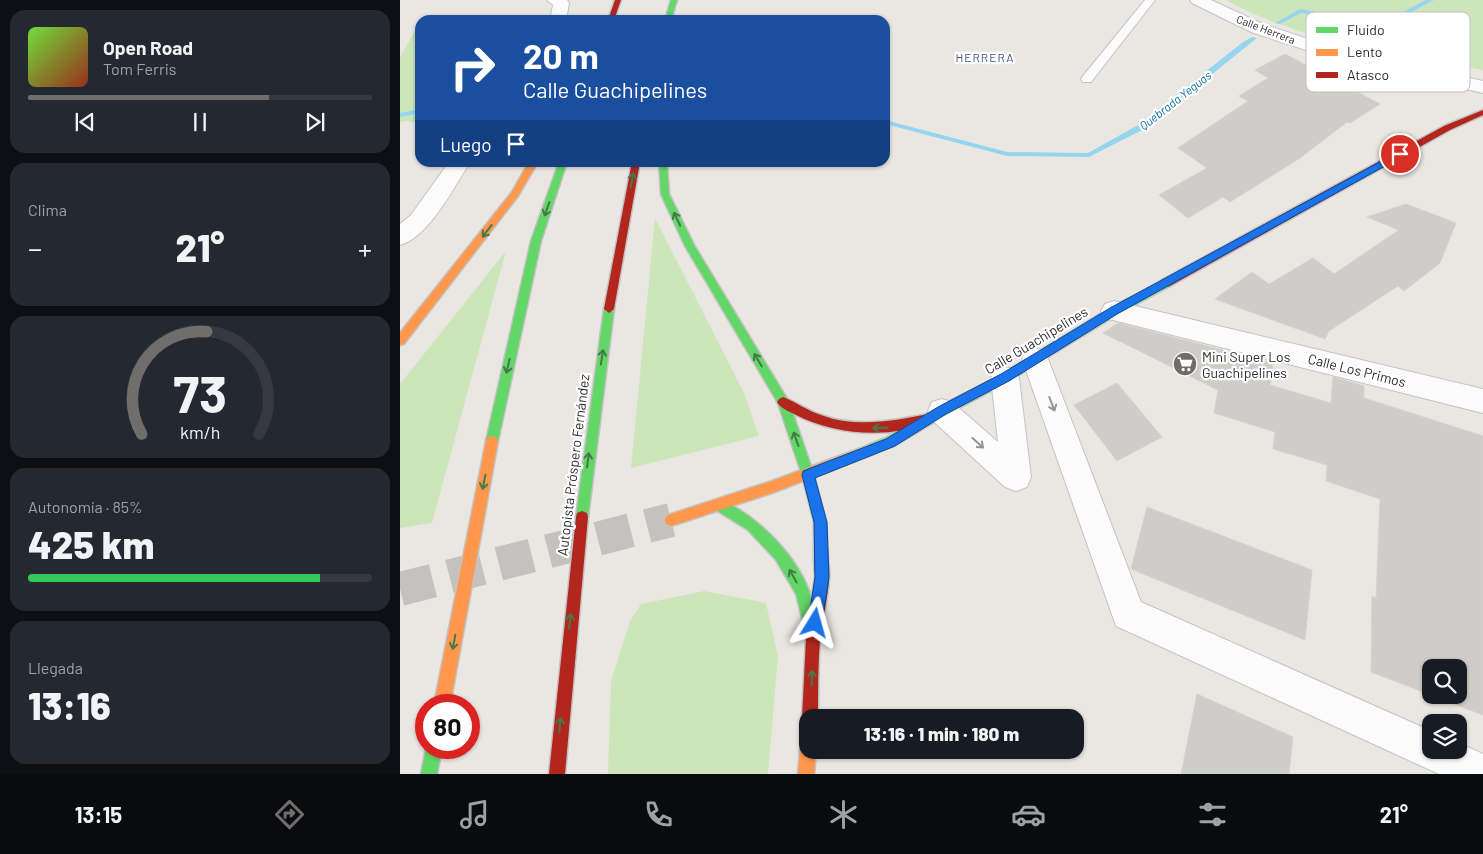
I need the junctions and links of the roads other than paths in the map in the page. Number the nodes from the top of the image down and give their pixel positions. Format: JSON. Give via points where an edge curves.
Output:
{"nodes":[{"id":1,"x":555,"y":0,"type":"edge"},
{"id":2,"x":618,"y":0,"type":"edge"},
{"id":3,"x":674,"y":0,"type":"edge"},
{"id":4,"x":1150,"y":0,"type":"edge"},
{"id":5,"x":1198,"y":0,"type":"edge"},
{"id":6,"x":560,"y":15,"type":"edge"},
{"id":7,"x":613,"y":15,"type":"edge"},
{"id":8,"x":670,"y":15,"type":"edge"},
{"id":9,"x":1306,"y":44,"type":"edge"},
{"id":10,"x":1087,"y":79,"type":"dead end"},
{"id":11,"x":1470,"y":84,"type":"edge"},
{"id":12,"x":1483,"y":87,"type":"edge"},
{"id":13,"x":1483,"y":112,"type":"edge"},
{"id":14,"x":457,"y":167,"type":"edge"},
{"id":15,"x":531,"y":167,"type":"edge"},
{"id":16,"x":561,"y":167,"type":"edge"},
{"id":17,"x":635,"y":167,"type":"edge"},
{"id":18,"x":662,"y":167,"type":"edge"},
{"id":19,"x":400,"y":238,"type":"edge"},
{"id":20,"x":1114,"y":311,"type":"junction"},
{"id":21,"x":400,"y":341,"type":"edge"},
{"id":22,"x":1035,"y":358,"type":"junction"},
{"id":23,"x":1005,"y":378,"type":"junction"},
{"id":24,"x":1483,"y":401,"type":"edge"},
{"id":25,"x":783,"y":402,"type":"junction"},
{"id":26,"x":935,"y":415,"type":"junction"},
{"id":27,"x":808,"y":475,"type":"junction"},
{"id":28,"x":720,"y":506,"type":"junction"},
{"id":29,"x":671,"y":520,"type":"tunnel mouth"},
{"id":30,"x":813,"y":638,"type":"junction"},
{"id":31,"x":444,"y":694,"type":"edge"},
{"id":32,"x":810,"y":709,"type":"edge"},
{"id":33,"x":432,"y":759,"type":"edge"},
{"id":34,"x":807,"y":759,"type":"edge"},
{"id":35,"x":430,"y":774,"type":"edge"},
{"id":36,"x":557,"y":774,"type":"edge"},
{"id":37,"x":806,"y":774,"type":"edge"},
{"id":38,"x":1483,"y":774,"type":"edge"}],
"edges":[{"from":1,"to":6,"type":"street","via":[[561,3]]},
{"from":2,"to":7,"type":"main road"},
{"from":3,"to":8,"type":"main road"},
{"from":4,"to":10,"type":"lane"},
{"from":5,"to":9,"type":"street","name":"Calle Herrera","via":[[1257,28]]},
{"from":11,"to":12,"type":"street","name":"Calle Herrera"},
{"from":13,"to":20,"type":"main road","name":"Calle Guachipelines","via":[[1447,128]]},
{"from":14,"to":19,"type":"street","via":[[419,221]]},
{"from":15,"to":21,"type":"main road","one_way":true,"via":[[515,194]]},
{"from":16,"to":31,"type":"main road","one_way":true,"via":[[536,241],[508,366]]},
{"from":36,"to":17,"type":"main road","name":"Autopista Próspero Fernández","one_way":true,"via":[[564,670],[594,406]]},
{"from":25,"to":18,"type":"main road","one_way":true,"via":[[690,246],[665,194]]},
{"from":20,"to":22,"type":"main road","name":"Calle Guachipelines"},
{"from":20,"to":24,"type":"street","name":"Calle Los Primos"},
{"from":22,"to":23,"type":"main road","name":"Calle Guachipelines"},
{"from":22,"to":38,"type":"street","one_way":true,"via":[[1128,614]]},
{"from":23,"to":26,"type":"main road","name":"Calle Guachipelines"},
{"from":26,"to":23,"type":"street","one_way":true,"via":[[1016,477]]},
{"from":26,"to":25,"type":"main road","one_way":true,"via":[[890,428],[850,429],[813,420]]},
{"from":27,"to":25,"type":"main road","one_way":true},
{"from":26,"to":27,"type":"main road","name":"Calle Guachipelines","via":[[890,442]]},
{"from":27,"to":28,"type":"main road","name":"Calle Guachipelines"},
{"from":27,"to":30,"type":"main road","via":[[820,522],[822,577]]},
{"from":28,"to":29,"type":"main road","name":"Calle Guachipelines"},
{"from":30,"to":28,"type":"main road","one_way":true,"via":[[802,592],[781,554],[754,526]]},
{"from":32,"to":30,"type":"main road","one_way":true},
{"from":33,"to":35,"type":"main road"},
{"from":34,"to":37,"type":"main road"}]}
